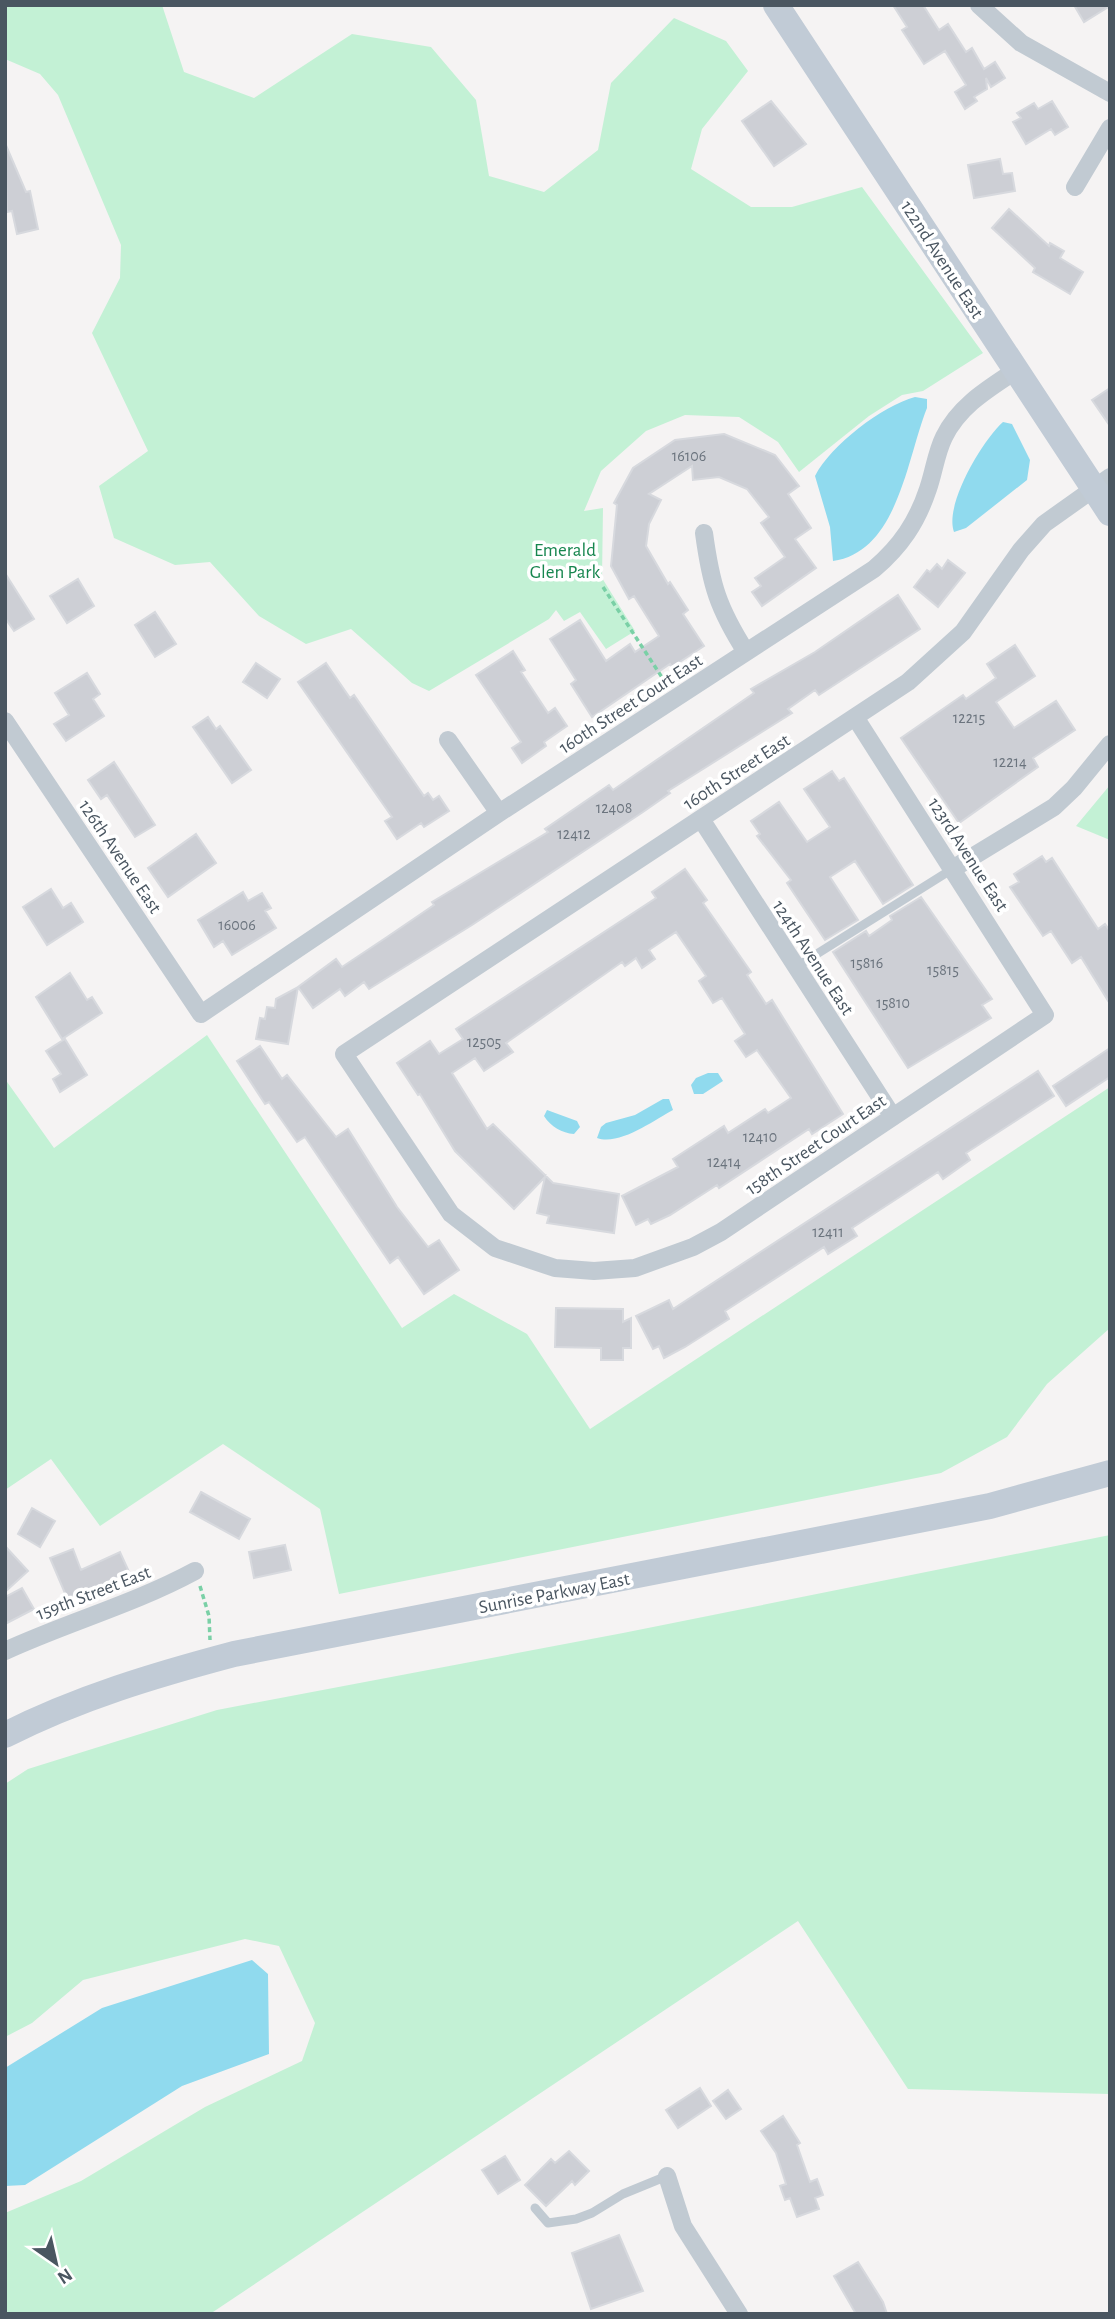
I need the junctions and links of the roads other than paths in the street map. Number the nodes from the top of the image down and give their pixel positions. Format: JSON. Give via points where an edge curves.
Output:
{"nodes":[{"id":1,"x":776,"y":5,"type":"edge"},
{"id":2,"x":979,"y":5,"type":"edge"},
{"id":3,"x":1110,"y":93,"type":"edge"},
{"id":4,"x":1110,"y":128,"type":"edge"},
{"id":5,"x":1075,"y":187,"type":"dead end"},
{"id":6,"x":1015,"y":371,"type":"junction"},
{"id":7,"x":1101,"y":482,"type":"edge"},
{"id":8,"x":1110,"y":513,"type":"edge"},
{"id":9,"x":704,"y":533,"type":"dead end"},
{"id":10,"x":746,"y":652,"type":"junction"},
{"id":11,"x":855,"y":717,"type":"junction"},
{"id":12,"x":5,"y":721,"type":"edge"},
{"id":13,"x":448,"y":740,"type":"dead end"},
{"id":14,"x":1110,"y":744,"type":"edge"},
{"id":15,"x":499,"y":813,"type":"junction"},
{"id":16,"x":701,"y":819,"type":"junction"},
{"id":17,"x":954,"y":868,"type":"junction"},
{"id":18,"x":796,"y":967,"type":"junction"},
{"id":19,"x":201,"y":1014,"type":"joint"},
{"id":20,"x":1045,"y":1015,"type":"joint"},
{"id":21,"x":344,"y":1054,"type":"joint"},
{"id":22,"x":893,"y":1117,"type":"junction"},
{"id":23,"x":1110,"y":1473,"type":"edge"},
{"id":24,"x":195,"y":1570,"type":"road end"},
{"id":25,"x":5,"y":1651,"type":"edge"},
{"id":26,"x":5,"y":1735,"type":"edge"},
{"id":27,"x":667,"y":2176,"type":"joint"},
{"id":28,"x":535,"y":2208,"type":"dead end"},
{"id":29,"x":739,"y":2314,"type":"edge"}],
"edges":[{"from":1,"to":6,"type":"street","name":"122nd Avenue East"},
{"from":2,"to":3,"type":"street","via":[[1021,43]]},
{"from":4,"to":5,"type":"street"},
{"from":6,"to":7,"type":"street","name":"122nd Avenue East"},
{"from":6,"to":10,"type":"street","name":"160th Street Court East","via":[[972,400],[944,436],[919,512],[892,554]]},
{"from":7,"to":8,"type":"street","name":"122nd Avenue East"},
{"from":7,"to":11,"type":"street","name":"160th Street East","via":[[1044,524],[963,632],[936,658]]},
{"from":9,"to":10,"type":"street","via":[[711,584]]},
{"from":10,"to":15,"type":"street","name":"160th Street Court East"},
{"from":11,"to":16,"type":"street","name":"160th Street East"},
{"from":11,"to":17,"type":"street","name":"123rd Avenue East"},
{"from":12,"to":19,"type":"street","name":"126th Avenue East"},
{"from":13,"to":15,"type":"street"},
{"from":14,"to":17,"type":"street","via":[[1054,807]]},
{"from":15,"to":19,"type":"street","name":"160th Street Court East"},
{"from":16,"to":18,"type":"street","name":"124th Avenue East"},
{"from":16,"to":21,"type":"street","name":"160th Street East"},
{"from":17,"to":18,"type":"lane"},
{"from":17,"to":20,"type":"street","name":"123rd Avenue East"},
{"from":18,"to":22,"type":"street","name":"124th Avenue East"},
{"from":20,"to":22,"type":"street","name":"158th Street Court East"},
{"from":21,"to":22,"type":"street","name":"158th Street Court East","via":[[451,1214],[495,1248],[555,1268],[635,1268],[693,1247]]},
{"from":23,"to":26,"type":"street","name":"Sunrise Parkway East","via":[[990,1506],[234,1654],[124,1685]]},
{"from":24,"to":25,"type":"street","name":"159th Street East","via":[[153,1594]]},
{"from":27,"to":28,"type":"lane","via":[[576,2220],[548,2223]]},
{"from":27,"to":29,"type":"street","via":[[682,2226]]}]}
